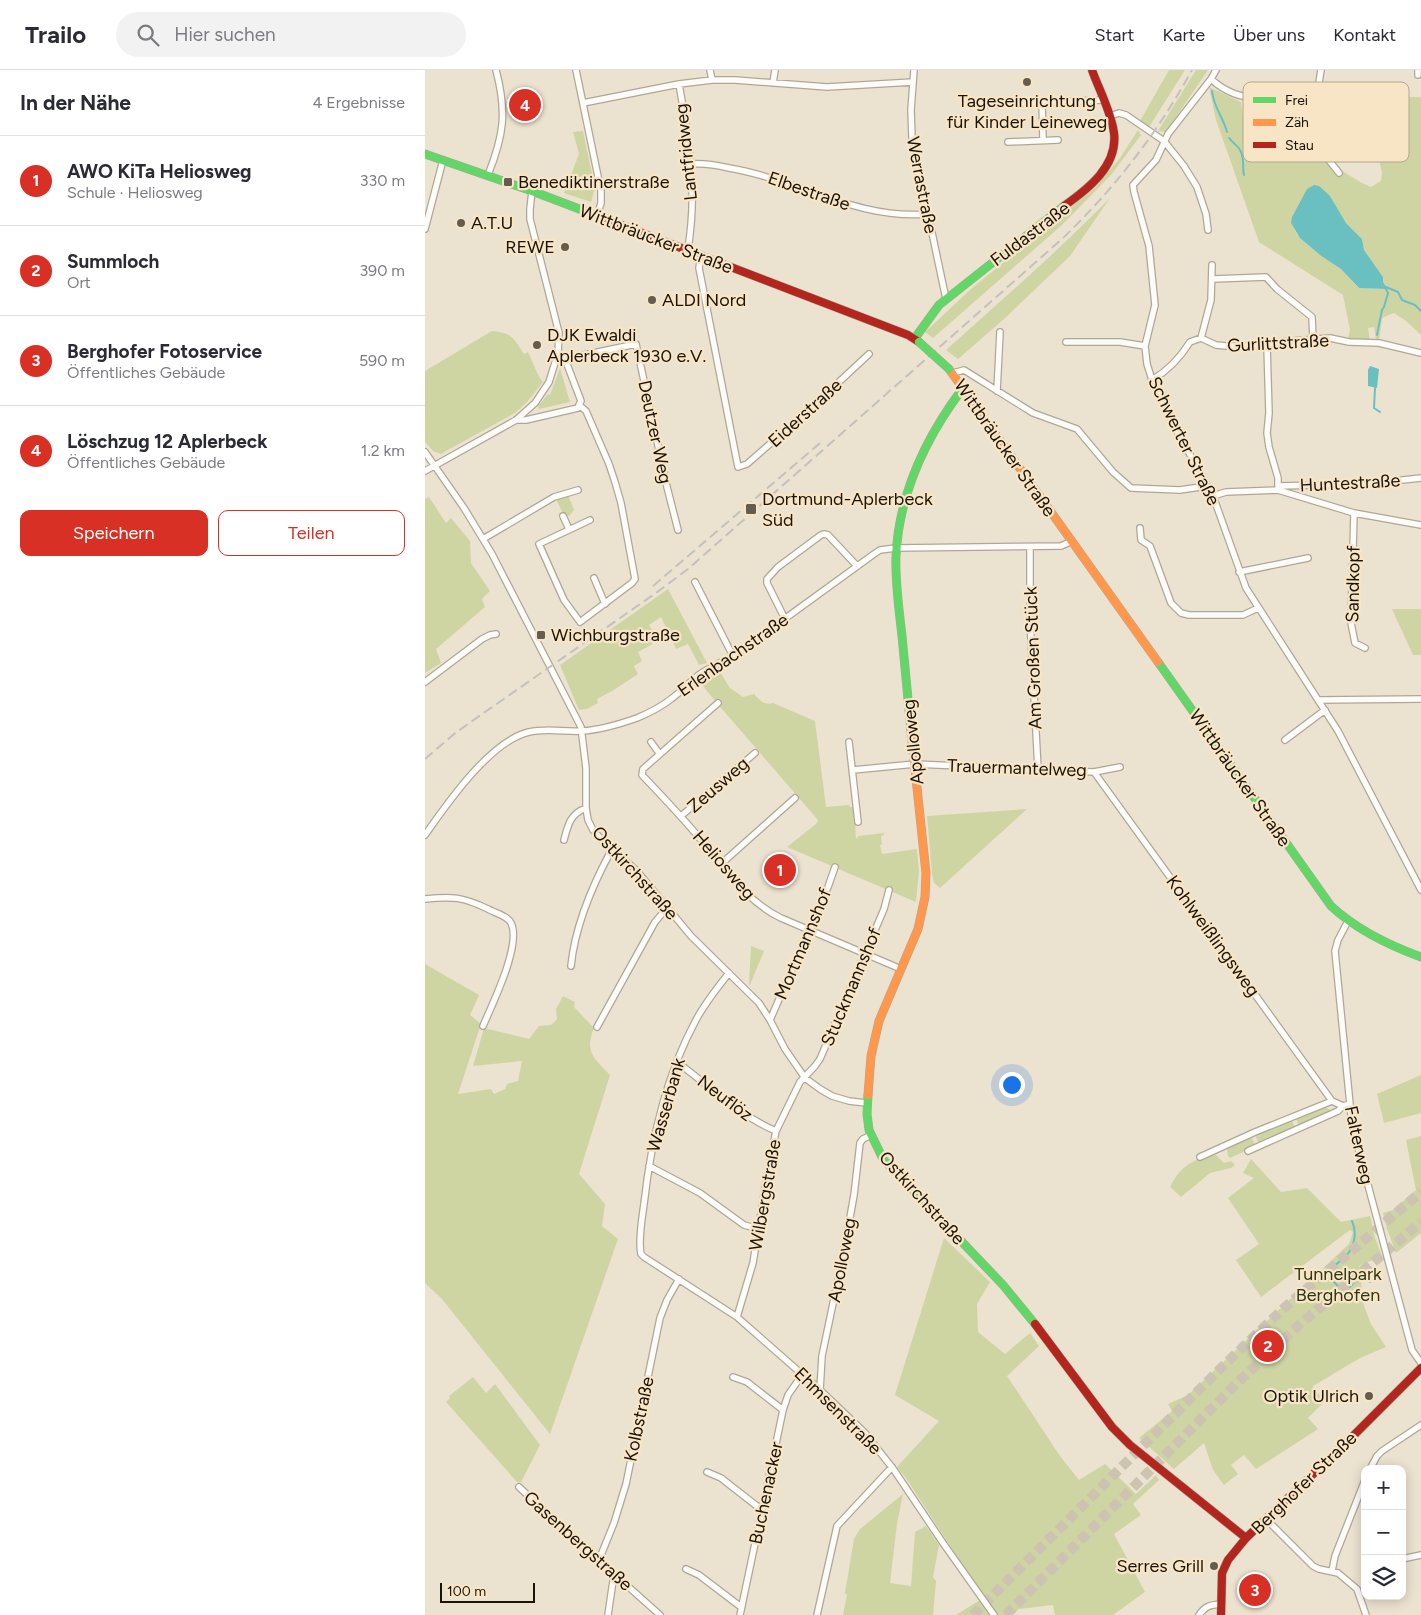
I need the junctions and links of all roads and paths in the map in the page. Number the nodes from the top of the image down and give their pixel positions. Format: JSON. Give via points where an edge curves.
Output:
{"nodes":[{"id":1,"x":496,"y":70,"type":"edge"},
{"id":2,"x":576,"y":70,"type":"edge"},
{"id":3,"x":710,"y":70,"type":"edge"},
{"id":4,"x":775,"y":70,"type":"edge"},
{"id":5,"x":914,"y":70,"type":"edge"},
{"id":6,"x":1092,"y":70,"type":"edge"},
{"id":7,"x":1216,"y":70,"type":"edge"},
{"id":8,"x":712,"y":80,"type":"junction"},
{"id":9,"x":1211,"y":80,"type":"junction"},
{"id":10,"x":773,"y":82,"type":"junction"},
{"id":11,"x":913,"y":82,"type":"junction"},
{"id":12,"x":679,"y":84,"type":"junction"},
{"id":13,"x":1243,"y":97,"type":"edge"},
{"id":14,"x":1103,"y":100,"type":"junction"},
{"id":15,"x":583,"y":103,"type":"junction"},
{"id":16,"x":1042,"y":103,"type":"junction"},
{"id":17,"x":977,"y":105,"type":"dead end"},
{"id":18,"x":1110,"y":116,"type":"junction"},
{"id":19,"x":1043,"y":140,"type":"junction"},
{"id":20,"x":1059,"y":140,"type":"dead end"},
{"id":21,"x":1164,"y":141,"type":"junction"},
{"id":22,"x":1008,"y":142,"type":"dead end"},
{"id":23,"x":425,"y":154,"type":"edge"},
{"id":24,"x":443,"y":160,"type":"junction"},
{"id":25,"x":1331,"y":162,"type":"edge"},
{"id":26,"x":691,"y":164,"type":"junction"},
{"id":27,"x":1339,"y":173,"type":"dead end"},
{"id":28,"x":488,"y":175,"type":"junction"},
{"id":29,"x":532,"y":191,"type":"junction"},
{"id":30,"x":927,"y":214,"type":"junction"},
{"id":31,"x":597,"y":216,"type":"junction"},
{"id":32,"x":425,"y":230,"type":"edge"},
{"id":33,"x":1207,"y":230,"type":"dead end"},
{"id":34,"x":688,"y":250,"type":"junction"},
{"id":35,"x":701,"y":255,"type":"junction"},
{"id":36,"x":1212,"y":265,"type":"dead end"},
{"id":37,"x":1213,"y":278,"type":"junction"},
{"id":38,"x":946,"y":299,"type":"junction"},
{"id":39,"x":1000,"y":332,"type":"dead end"},
{"id":40,"x":1201,"y":338,"type":"junction"},
{"id":41,"x":1313,"y":339,"type":"junction"},
{"id":42,"x":917,"y":340,"type":"junction"},
{"id":43,"x":1067,"y":342,"type":"dead end"},
{"id":44,"x":1145,"y":346,"type":"junction"},
{"id":45,"x":1267,"y":346,"type":"junction"},
{"id":46,"x":558,"y":353,"type":"junction"},
{"id":47,"x":1421,"y":353,"type":"edge"},
{"id":48,"x":869,"y":354,"type":"dead end"},
{"id":49,"x":565,"y":359,"type":"junction"},
{"id":50,"x":951,"y":371,"type":"junction"},
{"id":51,"x":1152,"y":380,"type":"junction"},
{"id":52,"x":963,"y":388,"type":"junction"},
{"id":53,"x":997,"y":391,"type":"junction"},
{"id":54,"x":579,"y":405,"type":"junction"},
{"id":55,"x":516,"y":420,"type":"junction"},
{"id":56,"x":425,"y":452,"type":"edge"},
{"id":57,"x":435,"y":466,"type":"junction"},
{"id":58,"x":425,"y":471,"type":"edge"},
{"id":59,"x":1421,"y":478,"type":"edge"},
{"id":60,"x":1207,"y":486,"type":"junction"},
{"id":61,"x":1278,"y":488,"type":"junction"},
{"id":62,"x":579,"y":490,"type":"dead end"},
{"id":63,"x":1213,"y":496,"type":"junction"},
{"id":64,"x":1354,"y":513,"type":"junction"},
{"id":65,"x":563,"y":516,"type":"dead end"},
{"id":66,"x":590,"y":520,"type":"dead end"},
{"id":67,"x":1421,"y":525,"type":"edge"},
{"id":68,"x":1140,"y":528,"type":"dead end"},
{"id":69,"x":569,"y":529,"type":"junction"},
{"id":70,"x":678,"y":530,"type":"dead end"},
{"id":71,"x":483,"y":539,"type":"junction"},
{"id":72,"x":1072,"y":541,"type":"junction"},
{"id":73,"x":1030,"y":547,"type":"junction"},
{"id":74,"x":896,"y":548,"type":"junction"},
{"id":75,"x":1308,"y":558,"type":"dead end"},
{"id":76,"x":857,"y":566,"type":"junction"},
{"id":77,"x":1239,"y":572,"type":"junction"},
{"id":78,"x":594,"y":578,"type":"dead end"},
{"id":79,"x":695,"y":582,"type":"dead end"},
{"id":80,"x":605,"y":604,"type":"junction"},
{"id":81,"x":1258,"y":608,"type":"junction"},
{"id":82,"x":785,"y":619,"type":"junction"},
{"id":83,"x":496,"y":634,"type":"dead end"},
{"id":84,"x":1365,"y":648,"type":"dead end"},
{"id":85,"x":733,"y":656,"type":"junction"},
{"id":86,"x":425,"y":682,"type":"edge"},
{"id":87,"x":1421,"y":699,"type":"edge"},
{"id":88,"x":1318,"y":700,"type":"junction"},
{"id":89,"x":718,"y":704,"type":"dead end"},
{"id":90,"x":1325,"y":710,"type":"junction"},
{"id":91,"x":582,"y":731,"type":"junction"},
{"id":92,"x":1285,"y":740,"type":"dead end"},
{"id":93,"x":651,"y":742,"type":"dead end"},
{"id":94,"x":849,"y":742,"type":"dead end"},
{"id":95,"x":755,"y":753,"type":"dead end"},
{"id":96,"x":659,"y":754,"type":"junction"},
{"id":97,"x":915,"y":764,"type":"junction"},
{"id":98,"x":1120,"y":767,"type":"dead end"},
{"id":99,"x":1038,"y":769,"type":"junction"},
{"id":100,"x":853,"y":770,"type":"junction"},
{"id":101,"x":1094,"y":772,"type":"junction"},
{"id":102,"x":795,"y":798,"type":"dead end"},
{"id":103,"x":586,"y":808,"type":"junction"},
{"id":104,"x":681,"y":816,"type":"junction"},
{"id":105,"x":858,"y":822,"type":"dead end"},
{"id":106,"x":425,"y":836,"type":"edge"},
{"id":107,"x":564,"y":840,"type":"dead end"},
{"id":108,"x":612,"y":849,"type":"junction"},
{"id":109,"x":721,"y":864,"type":"junction"},
{"id":110,"x":835,"y":867,"type":"dead end"},
{"id":111,"x":889,"y":890,"type":"dead end"},
{"id":112,"x":1421,"y":890,"type":"edge"},
{"id":113,"x":425,"y":899,"type":"edge"},
{"id":114,"x":667,"y":908,"type":"junction"},
{"id":115,"x":1348,"y":921,"type":"junction"},
{"id":116,"x":810,"y":930,"type":"junction"},
{"id":117,"x":866,"y":954,"type":"junction"},
{"id":118,"x":1421,"y":958,"type":"edge"},
{"id":119,"x":571,"y":966,"type":"dead end"},
{"id":120,"x":901,"y":969,"type":"junction"},
{"id":121,"x":729,"y":973,"type":"junction"},
{"id":122,"x":770,"y":1020,"type":"junction"},
{"id":123,"x":483,"y":1026,"type":"dead end"},
{"id":124,"x":597,"y":1027,"type":"dead end"},
{"id":125,"x":677,"y":1062,"type":"junction"},
{"id":126,"x":805,"y":1078,"type":"junction"},
{"id":127,"x":1332,"y":1101,"type":"junction"},
{"id":128,"x":866,"y":1103,"type":"junction"},
{"id":129,"x":1350,"y":1104,"type":"junction"},
{"id":130,"x":1343,"y":1106,"type":"junction"},
{"id":131,"x":1294,"y":1116,"type":"junction"},
{"id":132,"x":1299,"y":1128,"type":"junction"},
{"id":133,"x":776,"y":1131,"type":"junction"},
{"id":134,"x":871,"y":1134,"type":"junction"},
{"id":135,"x":1256,"y":1139,"type":"junction"},
{"id":136,"x":1247,"y":1151,"type":"dead end"},
{"id":137,"x":1200,"y":1157,"type":"dead end"},
{"id":138,"x":649,"y":1166,"type":"junction"},
{"id":139,"x":759,"y":1229,"type":"junction"},
{"id":140,"x":640,"y":1250,"type":"joint"},
{"id":141,"x":679,"y":1279,"type":"junction"},
{"id":142,"x":737,"y":1317,"type":"junction"},
{"id":143,"x":1421,"y":1363,"type":"edge"},
{"id":144,"x":1421,"y":1368,"type":"edge"},
{"id":145,"x":802,"y":1375,"type":"junction"},
{"id":146,"x":733,"y":1376,"type":"dead end"},
{"id":147,"x":820,"y":1390,"type":"junction"},
{"id":148,"x":783,"y":1410,"type":"junction"},
{"id":149,"x":1421,"y":1425,"type":"edge"},
{"id":150,"x":1372,"y":1465,"type":"edge"},
{"id":151,"x":892,"y":1467,"type":"junction"},
{"id":152,"x":707,"y":1472,"type":"dead end"},
{"id":153,"x":519,"y":1487,"type":"dead end"},
{"id":154,"x":1361,"y":1490,"type":"edge"},
{"id":155,"x":762,"y":1510,"type":"junction"},
{"id":156,"x":1266,"y":1519,"type":"junction"},
{"id":157,"x":1246,"y":1538,"type":"junction"},
{"id":158,"x":1421,"y":1555,"type":"edge"},
{"id":159,"x":1406,"y":1558,"type":"edge"},
{"id":160,"x":599,"y":1560,"type":"junction"},
{"id":161,"x":686,"y":1569,"type":"dead end"},
{"id":162,"x":1332,"y":1571,"type":"junction"},
{"id":163,"x":614,"y":1574,"type":"junction"},
{"id":164,"x":1221,"y":1604,"type":"junction"},
{"id":165,"x":741,"y":1607,"type":"junction"},
{"id":166,"x":608,"y":1615,"type":"edge"},
{"id":167,"x":660,"y":1615,"type":"edge"},
{"id":168,"x":740,"y":1615,"type":"edge"},
{"id":169,"x":817,"y":1615,"type":"edge"},
{"id":170,"x":994,"y":1615,"type":"edge"},
{"id":171,"x":1199,"y":1615,"type":"edge"},
{"id":172,"x":1221,"y":1615,"type":"edge"},
{"id":173,"x":1366,"y":1615,"type":"edge"}],
"edges":[{"from":1,"to":28,"type":"street","via":[[503,122]]},
{"from":2,"to":15,"type":"street"},
{"from":3,"to":8,"type":"street"},
{"from":4,"to":10,"type":"street"},
{"from":5,"to":11,"type":"street","name":"Werrastraße"},
{"from":6,"to":14,"type":"street"},
{"from":7,"to":9,"type":"street"},
{"from":8,"to":10,"type":"street"},
{"from":8,"to":12,"type":"street"},
{"from":9,"to":13,"type":"street"},
{"from":9,"to":21,"type":"street"},
{"from":10,"to":11,"type":"street","via":[[841,87]]},
{"from":11,"to":30,"type":"street","name":"Werrastraße","via":[[912,138]]},
{"from":12,"to":15,"type":"street"},
{"from":12,"to":26,"type":"street","name":"Lantfridweg"},
{"from":14,"to":16,"type":"street"},
{"from":14,"to":18,"type":"street"},
{"from":15,"to":31,"type":"street","via":[[601,191]]},
{"from":16,"to":17,"type":"street"},
{"from":16,"to":19,"type":"street"},
{"from":18,"to":21,"type":"street","via":[[1126,115]]},
{"from":18,"to":38,"type":"street","name":"Fuldastraße","via":[[1115,136],[1114,152],[1096,182]]},
{"from":19,"to":20,"type":"street"},
{"from":19,"to":22,"type":"street"},
{"from":21,"to":33,"type":"street","via":[[1197,187],[1206,214]]},
{"from":21,"to":44,"type":"street","name":"Schwerter Straße","via":[[1156,160],[1133,185],[1149,246],[1155,305]]},
{"from":23,"to":24,"type":"street","name":"Wittbräucker Straße"},
{"from":24,"to":28,"type":"street","name":"Wittbräucker Straße"},
{"from":24,"to":32,"type":"street"},
{"from":25,"to":27,"type":"street"},
{"from":26,"to":30,"type":"street","name":"Elbestraße","via":[[755,173],[860,208]]},
{"from":26,"to":34,"type":"street","name":"Lantfridweg","via":[[692,211]]},
{"from":28,"to":29,"type":"street","name":"Wittbräucker Straße"},
{"from":29,"to":31,"type":"street","name":"Wittbräucker Straße"},
{"from":29,"to":46,"type":"street","via":[[530,219],[559,333]]},
{"from":30,"to":38,"type":"street","name":"Werrastraße"},
{"from":31,"to":34,"type":"street","name":"Wittbräucker Straße"},
{"from":34,"to":35,"type":"street","name":"Wittbräucker Straße"},
{"from":35,"to":42,"type":"street","name":"Wittbräucker Straße"},
{"from":35,"to":48,"type":"street","name":"Eiderstraße","via":[[699,268],[738,468],[747,464]]},
{"from":36,"to":37,"type":"street"},
{"from":37,"to":40,"type":"street","via":[[1210,308]]},
{"from":37,"to":41,"type":"street","via":[[1266,277],[1312,316]]},
{"from":38,"to":42,"type":"street","name":"Fuldastraße","via":[[934,311]]},
{"from":39,"to":53,"type":"street"},
{"from":40,"to":45,"type":"street","name":"Gurlittstraße","via":[[1216,346]]},
{"from":40,"to":51,"type":"street","name":"Gurlittstraße","via":[[1190,342],[1171,367]]},
{"from":41,"to":45,"type":"street","name":"Gurlittstraße"},
{"from":41,"to":47,"type":"street","name":"Gurlittstraße","via":[[1379,343]]},
{"from":42,"to":50,"type":"street","name":"Wittbräucker Straße","bridge":true},
{"from":43,"to":44,"type":"street","via":[[1120,342]]},
{"from":44,"to":51,"type":"street","name":"Schwerter Straße"},
{"from":45,"to":61,"type":"street","via":[[1267,433]]},
{"from":46,"to":49,"type":"street"},
{"from":46,"to":55,"type":"street","via":[[544,391]]},
{"from":49,"to":54,"type":"street","via":[[581,401]]},
{"from":49,"to":70,"type":"street","name":"Deutzer Weg","via":[[636,344]]},
{"from":50,"to":52,"type":"street","name":"Wittbräucker Straße"},
{"from":50,"to":53,"type":"street","via":[[963,370]]},
{"from":51,"to":60,"type":"street","name":"Schwerter Straße"},
{"from":52,"to":72,"type":"street","name":"Wittbräucker Straße"},
{"from":52,"to":74,"type":"street","name":"Apolloweg","via":[[936,428],[915,470]]},
{"from":53,"to":60,"type":"street","via":[[1033,413],[1077,429],[1131,488],[1179,490]]},
{"from":54,"to":55,"type":"street","via":[[578,408]]},
{"from":54,"to":80,"type":"street","via":[[586,411],[609,464],[621,503],[635,579]]},
{"from":55,"to":57,"type":"street"},
{"from":56,"to":57,"type":"street","name":"Ostkirchstraße"},
{"from":57,"to":58,"type":"street"},
{"from":57,"to":71,"type":"street","name":"Ostkirchstraße"},
{"from":59,"to":61,"type":"street","name":"Huntestraße"},
{"from":60,"to":63,"type":"street","name":"Schwerter Straße"},
{"from":61,"to":63,"type":"street","name":"Huntestraße"},
{"from":61,"to":64,"type":"street"},
{"from":62,"to":71,"type":"street","via":[[554,497]]},
{"from":63,"to":77,"type":"street","name":"Schwerter Straße"},
{"from":64,"to":67,"type":"street"},
{"from":64,"to":84,"type":"street","name":"Sandkopf","via":[[1351,623],[1355,643]]},
{"from":65,"to":69,"type":"street"},
{"from":66,"to":69,"type":"street"},
{"from":68,"to":81,"type":"street","via":[[1141,540],[1150,546],[1171,603],[1181,613],[1243,615]]},
{"from":69,"to":80,"type":"street","via":[[539,544],[564,600],[580,622]]},
{"from":71,"to":91,"type":"street","name":"Ostkirchstraße"},
{"from":72,"to":73,"type":"street","name":"Erlenbachstraße","via":[[1061,546]]},
{"from":72,"to":115,"type":"street","name":"Wittbräucker Straße","via":[[1317,887]]},
{"from":73,"to":74,"type":"street","name":"Erlenbachstraße"},
{"from":73,"to":99,"type":"street","name":"Am Großen Stück","via":[[1030,620]]},
{"from":74,"to":76,"type":"street","name":"Erlenbachstraße","via":[[880,550]]},
{"from":74,"to":97,"type":"street","name":"Apolloweg"},
{"from":75,"to":77,"type":"street"},
{"from":76,"to":82,"type":"street","name":"Erlenbachstraße"},
{"from":76,"to":82,"type":"street","via":[[828,535],[821,535],[767,579]]},
{"from":77,"to":81,"type":"street","name":"Schwerter Straße"},
{"from":78,"to":80,"type":"street"},
{"from":79,"to":85,"type":"street"},
{"from":81,"to":88,"type":"street","name":"Schwerter Straße"},
{"from":82,"to":85,"type":"street","name":"Erlenbachstraße"},
{"from":83,"to":86,"type":"street","via":[[482,639]]},
{"from":85,"to":91,"type":"street","name":"Erlenbachstraße","via":[[701,673],[671,700],[649,713]]},
{"from":87,"to":88,"type":"street"},
{"from":88,"to":90,"type":"street","name":"Schwerter Straße"},
{"from":89,"to":96,"type":"street","name":"Heliosweg"},
{"from":90,"to":92,"type":"street"},
{"from":90,"to":112,"type":"street","name":"Schwerter Straße"},
{"from":91,"to":103,"type":"street","name":"Ostkirchstraße","via":[[587,768]]},
{"from":91,"to":106,"type":"street","name":"Erlenbachstraße","via":[[529,732],[505,744],[466,781]]},
{"from":93,"to":96,"type":"street"},
{"from":94,"to":100,"type":"street"},
{"from":95,"to":104,"type":"street","name":"Zeusweg"},
{"from":96,"to":104,"type":"street","name":"Heliosweg","via":[[643,769],[643,775]]},
{"from":97,"to":99,"type":"street","name":"Trauermantelweg"},
{"from":97,"to":100,"type":"street","name":"Trauermantelweg"},
{"from":97,"to":120,"type":"street","name":"Apolloweg","via":[[926,873],[925,897],[918,929]]},
{"from":98,"to":101,"type":"street","name":"Trauermantelweg"},
{"from":99,"to":101,"type":"street","name":"Trauermantelweg"},
{"from":100,"to":105,"type":"street"},
{"from":101,"to":127,"type":"street","name":"Kohlweißlingsweg"},
{"from":102,"to":109,"type":"street"},
{"from":103,"to":107,"type":"street","name":"Ostkirchstraße","via":[[573,817]]},
{"from":103,"to":108,"type":"street","name":"Ostkirchstraße","via":[[593,830]]},
{"from":104,"to":109,"type":"street","name":"Heliosweg"},
{"from":108,"to":114,"type":"street","name":"Ostkirchstraße","via":[[637,871]]},
{"from":108,"to":119,"type":"street","via":[[587,903],[572,950]]},
{"from":109,"to":116,"type":"street","name":"Heliosweg","via":[[752,899],[772,914]]},
{"from":110,"to":116,"type":"street","name":"Mortmannshof"},
{"from":111,"to":117,"type":"street","name":"Stuckmannshof"},
{"from":113,"to":123,"type":"street","via":[[464,899],[511,922],[514,935],[510,956]]},
{"from":114,"to":121,"type":"street","name":"Ostkirchstraße"},
{"from":114,"to":124,"type":"street","via":[[655,922]]},
{"from":115,"to":118,"type":"street","name":"Wittbräucker Straße"},
{"from":115,"to":129,"type":"street","name":"Falterweg","via":[[1335,951]]},
{"from":116,"to":117,"type":"street","name":"Heliosweg"},
{"from":116,"to":122,"type":"street","name":"Mortmannshof"},
{"from":117,"to":120,"type":"street","name":"Heliosweg"},
{"from":117,"to":126,"type":"street","name":"Stuckmannshof","via":[[820,1059]]},
{"from":120,"to":128,"type":"street","name":"Apolloweg","via":[[879,1021],[867,1077]]},
{"from":121,"to":122,"type":"street","name":"Ostkirchstraße","via":[[759,1003]]},
{"from":121,"to":125,"type":"street","name":"Wasserbank","via":[[704,1006]]},
{"from":122,"to":126,"type":"street","name":"Ostkirchstraße"},
{"from":125,"to":133,"type":"street","name":"Neuflöz","via":[[747,1116]]},
{"from":125,"to":138,"type":"street","name":"Wasserbank","via":[[661,1111]]},
{"from":126,"to":128,"type":"street","name":"Ostkirchstraße","via":[[832,1096]]},
{"from":126,"to":133,"type":"street","name":"Wilbergstraße","via":[[794,1092]]},
{"from":127,"to":130,"type":"street"},
{"from":127,"to":131,"type":"street"},
{"from":128,"to":134,"type":"street","name":"Ostkirchstraße"},
{"from":129,"to":130,"type":"street"},
{"from":129,"to":143,"type":"street","name":"Falterweg","via":[[1352,1125],[1400,1309],[1412,1350]]},
{"from":130,"to":132,"type":"street"},
{"from":131,"to":132,"type":"street"},
{"from":131,"to":135,"type":"street"},
{"from":132,"to":135,"type":"street"},
{"from":133,"to":139,"type":"street","name":"Wilbergstraße"},
{"from":134,"to":147,"type":"street","name":"Apolloweg","via":[[860,1143],[849,1223],[822,1356]]},
{"from":134,"to":157,"type":"street","name":"Ostkirchstraße","via":[[883,1159],[1025,1310],[1112,1427]]},
{"from":135,"to":136,"type":"street"},
{"from":135,"to":137,"type":"street"},
{"from":138,"to":139,"type":"street","via":[[700,1193],[745,1225]]},
{"from":138,"to":140,"type":"street","name":"Wasserbank"},
{"from":139,"to":142,"type":"street","name":"Wilbergstraße","via":[[748,1286]]},
{"from":140,"to":141,"type":"street","name":"Ehmsenstraße","via":[[644,1257]]},
{"from":141,"to":142,"type":"street","name":"Ehmsenstraße"},
{"from":141,"to":160,"type":"street","name":"Kolbstraße","via":[[660,1318],[626,1484]]},
{"from":142,"to":145,"type":"street","name":"Ehmsenstraße"},
{"from":144,"to":156,"type":"street","name":"Berghofer Straße"},
{"from":145,"to":147,"type":"street","name":"Ehmsenstraße"},
{"from":145,"to":148,"type":"street","name":"Buchenacker","via":[[788,1395]]},
{"from":146,"to":148,"type":"street","via":[[747,1382]]},
{"from":147,"to":151,"type":"street","name":"Ehmsenstraße","via":[[865,1433]]},
{"from":148,"to":155,"type":"street","name":"Buchenacker"},
{"from":149,"to":150,"type":"street","via":[[1383,1451]]},
{"from":151,"to":169,"type":"street","via":[[837,1526]]},
{"from":151,"to":170,"type":"street","name":"Ehmsenstraße"},
{"from":152,"to":155,"type":"street","via":[[721,1478]]},
{"from":153,"to":160,"type":"street","name":"Gasenbergstraße"},
{"from":154,"to":162,"type":"street"},
{"from":155,"to":165,"type":"street","name":"Buchenacker"},
{"from":156,"to":157,"type":"street","name":"Berghofer Straße"},
{"from":156,"to":162,"type":"street","via":[[1313,1566]]},
{"from":157,"to":164,"type":"street","name":"Berghofer Straße","via":[[1224,1568]]},
{"from":158,"to":159,"type":"street"},
{"from":160,"to":163,"type":"street","name":"Gasenbergstraße"},
{"from":161,"to":165,"type":"street"},
{"from":162,"to":173,"type":"street","via":[[1357,1589]]},
{"from":163,"to":166,"type":"street"},
{"from":163,"to":167,"type":"street","name":"Gasenbergstraße"},
{"from":164,"to":171,"type":"street","via":[[1209,1605]]},
{"from":164,"to":172,"type":"street","name":"Berghofer Straße"},
{"from":165,"to":168,"type":"street","name":"Buchenacker"}]}
